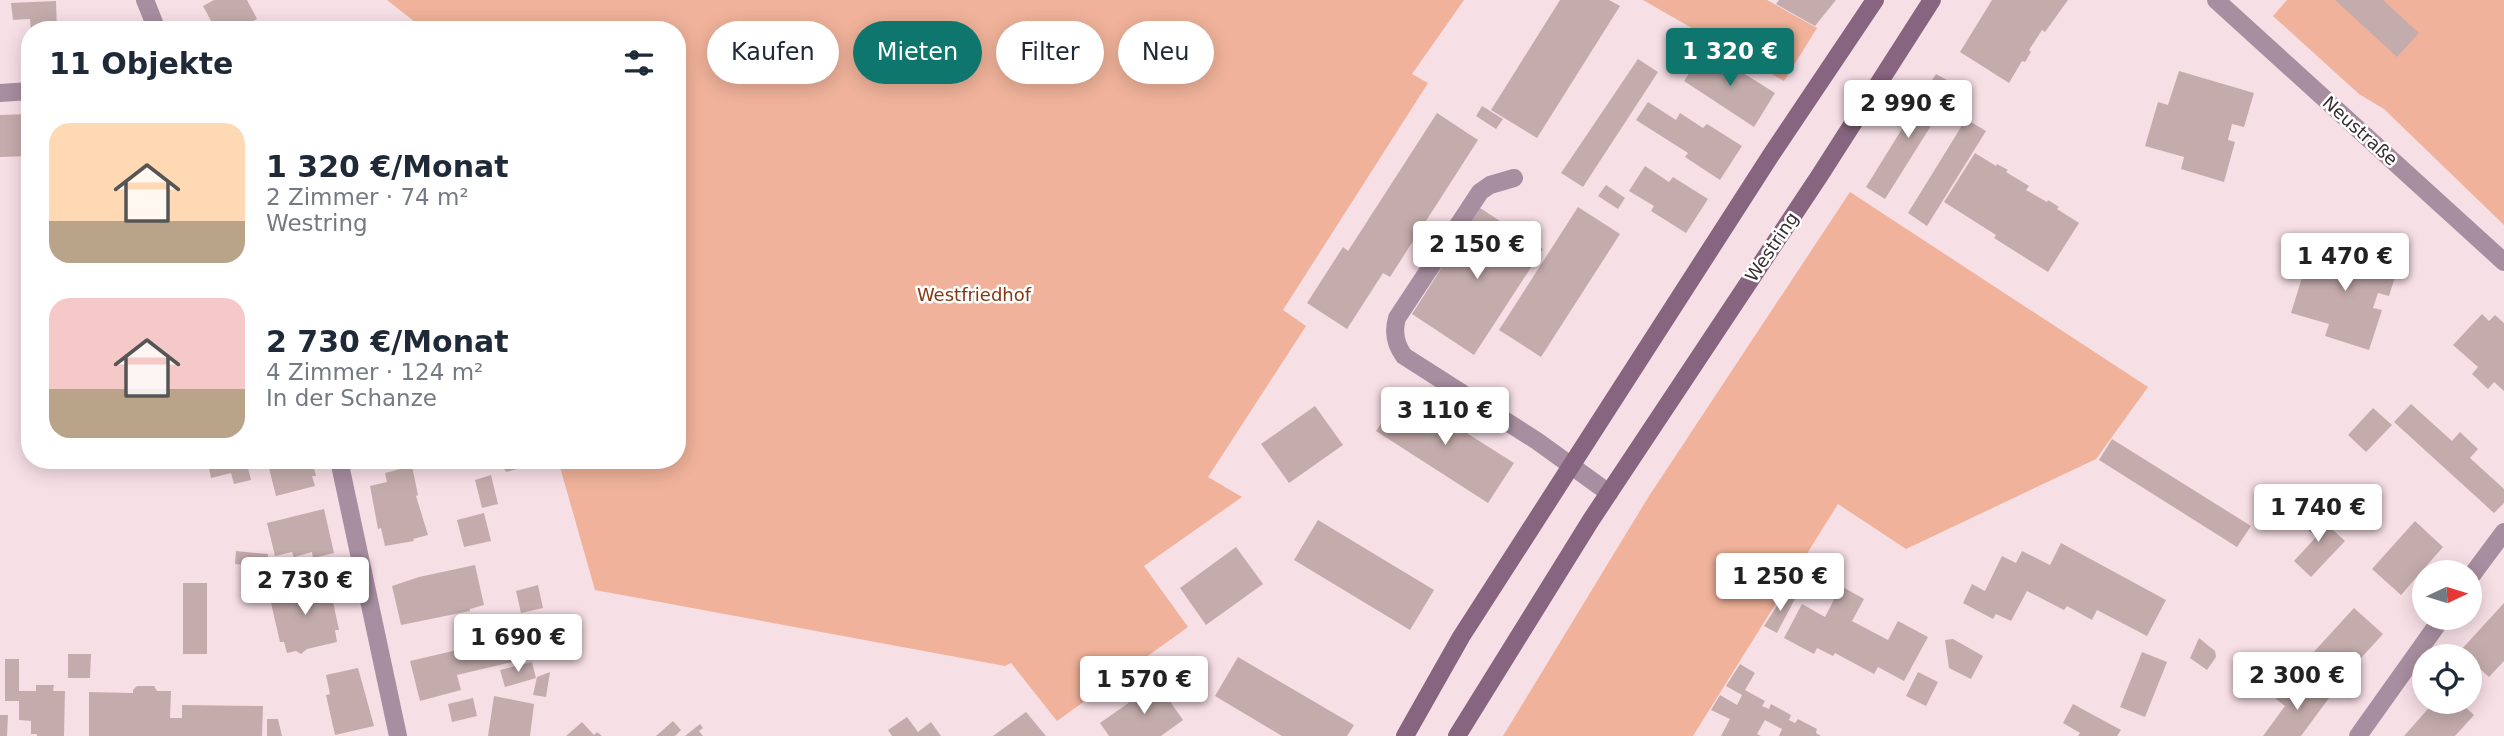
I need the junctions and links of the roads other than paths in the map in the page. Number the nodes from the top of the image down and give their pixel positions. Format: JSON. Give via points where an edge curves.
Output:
{"nodes":[{"id":1,"x":145,"y":0,"type":"edge"},
{"id":2,"x":1875,"y":0,"type":"edge"},
{"id":3,"x":1932,"y":0,"type":"edge"},
{"id":4,"x":2216,"y":0,"type":"edge"},
{"id":5,"x":153,"y":21,"type":"edge"},
{"id":6,"x":21,"y":92,"type":"edge"},
{"id":7,"x":0,"y":93,"type":"edge"},
{"id":8,"x":1514,"y":178,"type":"dead end"},
{"id":9,"x":2504,"y":262,"type":"edge"},
{"id":10,"x":1573,"y":465,"type":"junction"},
{"id":11,"x":341,"y":469,"type":"edge"},
{"id":12,"x":1609,"y":493,"type":"junction"},
{"id":13,"x":2504,"y":532,"type":"edge"},
{"id":14,"x":2482,"y":562,"type":"edge"},
{"id":15,"x":2433,"y":630,"type":"edge"},
{"id":16,"x":398,"y":736,"type":"edge"},
{"id":17,"x":1405,"y":736,"type":"edge"},
{"id":18,"x":1457,"y":736,"type":"edge"},
{"id":19,"x":2358,"y":736,"type":"edge"}],
"edges":[{"from":1,"to":5,"type":"street"},
{"from":2,"to":10,"type":"main road"},
{"from":3,"to":12,"type":"main road","name":"Westring"},
{"from":4,"to":9,"type":"street","name":"Neustraße"},
{"from":6,"to":7,"type":"street"},
{"from":8,"to":10,"type":"street","via":[[1480,192],[1396,318],[1396,342],[1404,356]]},
{"from":10,"to":12,"type":"street"},
{"from":10,"to":17,"type":"main road","via":[[1461,637]]},
{"from":11,"to":16,"type":"street"},
{"from":12,"to":18,"type":"main road","name":"Westring"},
{"from":13,"to":14,"type":"street"},
{"from":15,"to":19,"type":"street"}]}
